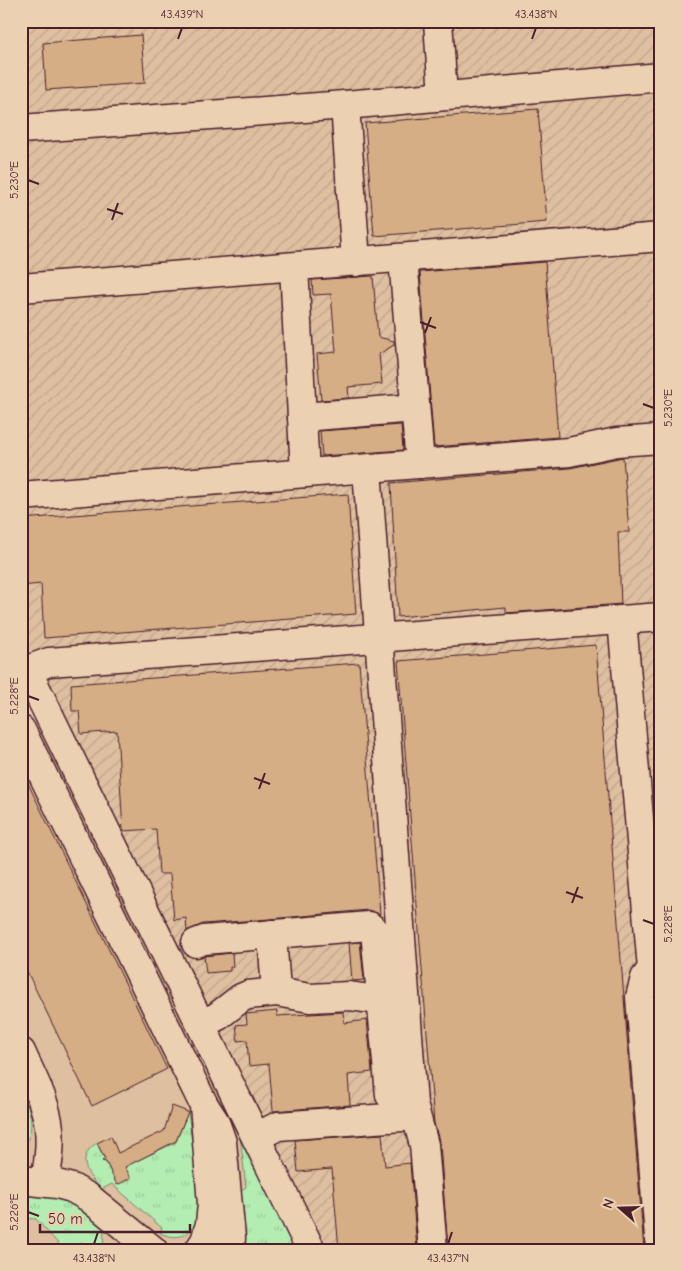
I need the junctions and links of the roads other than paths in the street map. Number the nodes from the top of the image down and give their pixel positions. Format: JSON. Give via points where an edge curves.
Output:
{"nodes":[{"id":1,"x":438,"y":21,"type":"edge"},
{"id":2,"x":661,"y":77,"type":"edge"},
{"id":3,"x":443,"y":96,"type":"junction"},
{"id":4,"x":345,"y":105,"type":"junction"},
{"id":5,"x":21,"y":129,"type":"edge"},
{"id":6,"x":661,"y":236,"type":"edge"},
{"id":7,"x":403,"y":258,"type":"junction"},
{"id":8,"x":356,"y":262,"type":"junction"},
{"id":9,"x":294,"y":267,"type":"junction"},
{"id":10,"x":21,"y":288,"type":"edge"},
{"id":11,"x":415,"y":408,"type":"junction"},
{"id":12,"x":302,"y":418,"type":"junction"},
{"id":13,"x":661,"y":439,"type":"edge"},
{"id":14,"x":420,"y":464,"type":"junction"},
{"id":15,"x":367,"y":469,"type":"junction"},
{"id":16,"x":305,"y":473,"type":"junction"},
{"id":17,"x":21,"y":496,"type":"edge"},
{"id":18,"x":661,"y":617,"type":"edge"},
{"id":19,"x":622,"y":620,"type":"junction"},
{"id":20,"x":380,"y":638,"type":"junction"},
{"id":21,"x":24,"y":664,"type":"edge"},
{"id":22,"x":21,"y":730,"type":"edge"},
{"id":23,"x":272,"y":934,"type":"junction"},
{"id":24,"x":196,"y":943,"type":"dead end"},
{"id":25,"x":656,"y":973,"type":"edge"},
{"id":26,"x":276,"y":992,"type":"junction"},
{"id":27,"x":394,"y":999,"type":"junction"},
{"id":28,"x":201,"y":1025,"type":"junction"},
{"id":29,"x":21,"y":1052,"type":"edge"},
{"id":30,"x":390,"y":1096,"type":"dead end"},
{"id":31,"x":204,"y":1105,"type":"junction"},
{"id":32,"x":416,"y":1116,"type":"junction"},
{"id":33,"x":256,"y":1137,"type":"junction"},
{"id":34,"x":33,"y":1181,"type":"edge"},
{"id":35,"x":126,"y":1240,"type":"edge"},
{"id":36,"x":153,"y":1250,"type":"edge"},
{"id":37,"x":199,"y":1250,"type":"edge"},
{"id":38,"x":230,"y":1250,"type":"edge"},
{"id":39,"x":311,"y":1250,"type":"edge"},
{"id":40,"x":433,"y":1250,"type":"edge"},
{"id":41,"x":660,"y":1250,"type":"edge"}],
"edges":[{"from":1,"to":3,"type":"street"},
{"from":2,"to":3,"type":"street"},
{"from":3,"to":4,"type":"street"},
{"from":4,"to":5,"type":"street"},
{"from":4,"to":8,"type":"street"},
{"from":6,"to":7,"type":"street"},
{"from":7,"to":8,"type":"street"},
{"from":7,"to":11,"type":"street"},
{"from":8,"to":9,"type":"street"},
{"from":9,"to":10,"type":"street"},
{"from":9,"to":12,"type":"street"},
{"from":11,"to":12,"type":"street"},
{"from":11,"to":14,"type":"street"},
{"from":12,"to":16,"type":"street"},
{"from":13,"to":14,"type":"street","via":[[617,442],[569,452]]},
{"from":14,"to":15,"type":"street"},
{"from":15,"to":16,"type":"street"},
{"from":15,"to":20,"type":"street"},
{"from":16,"to":17,"type":"street"},
{"from":18,"to":19,"type":"street"},
{"from":19,"to":20,"type":"street"},
{"from":19,"to":25,"type":"street"},
{"from":20,"to":21,"type":"street"},
{"from":20,"to":27,"type":"street"},
{"from":21,"to":28,"type":"street"},
{"from":22,"to":31,"type":"street"},
{"from":23,"to":24,"type":"street"},
{"from":23,"to":26,"type":"street"},
{"from":23,"to":27,"type":"street","via":[[373,928]]},
{"from":25,"to":41,"type":"street","via":[[645,978],[640,997]]},
{"from":26,"to":27,"type":"street","via":[[302,997]]},
{"from":26,"to":28,"type":"street","via":[[241,998],[221,1015]]},
{"from":27,"to":30,"type":"street"},
{"from":27,"to":32,"type":"street"},
{"from":28,"to":33,"type":"street"},
{"from":29,"to":34,"type":"street","via":[[44,1102],[49,1128],[49,1148]]},
{"from":31,"to":37,"type":"street","via":[[212,1204],[210,1224]]},
{"from":31,"to":38,"type":"street","via":[[222,1142]]},
{"from":32,"to":33,"type":"street","via":[[278,1126]]},
{"from":32,"to":40,"type":"street","via":[[424,1145]]},
{"from":33,"to":39,"type":"street"},
{"from":34,"to":35,"type":"street","via":[[72,1188],[88,1197]]},
{"from":35,"to":36,"type":"street"}]}
